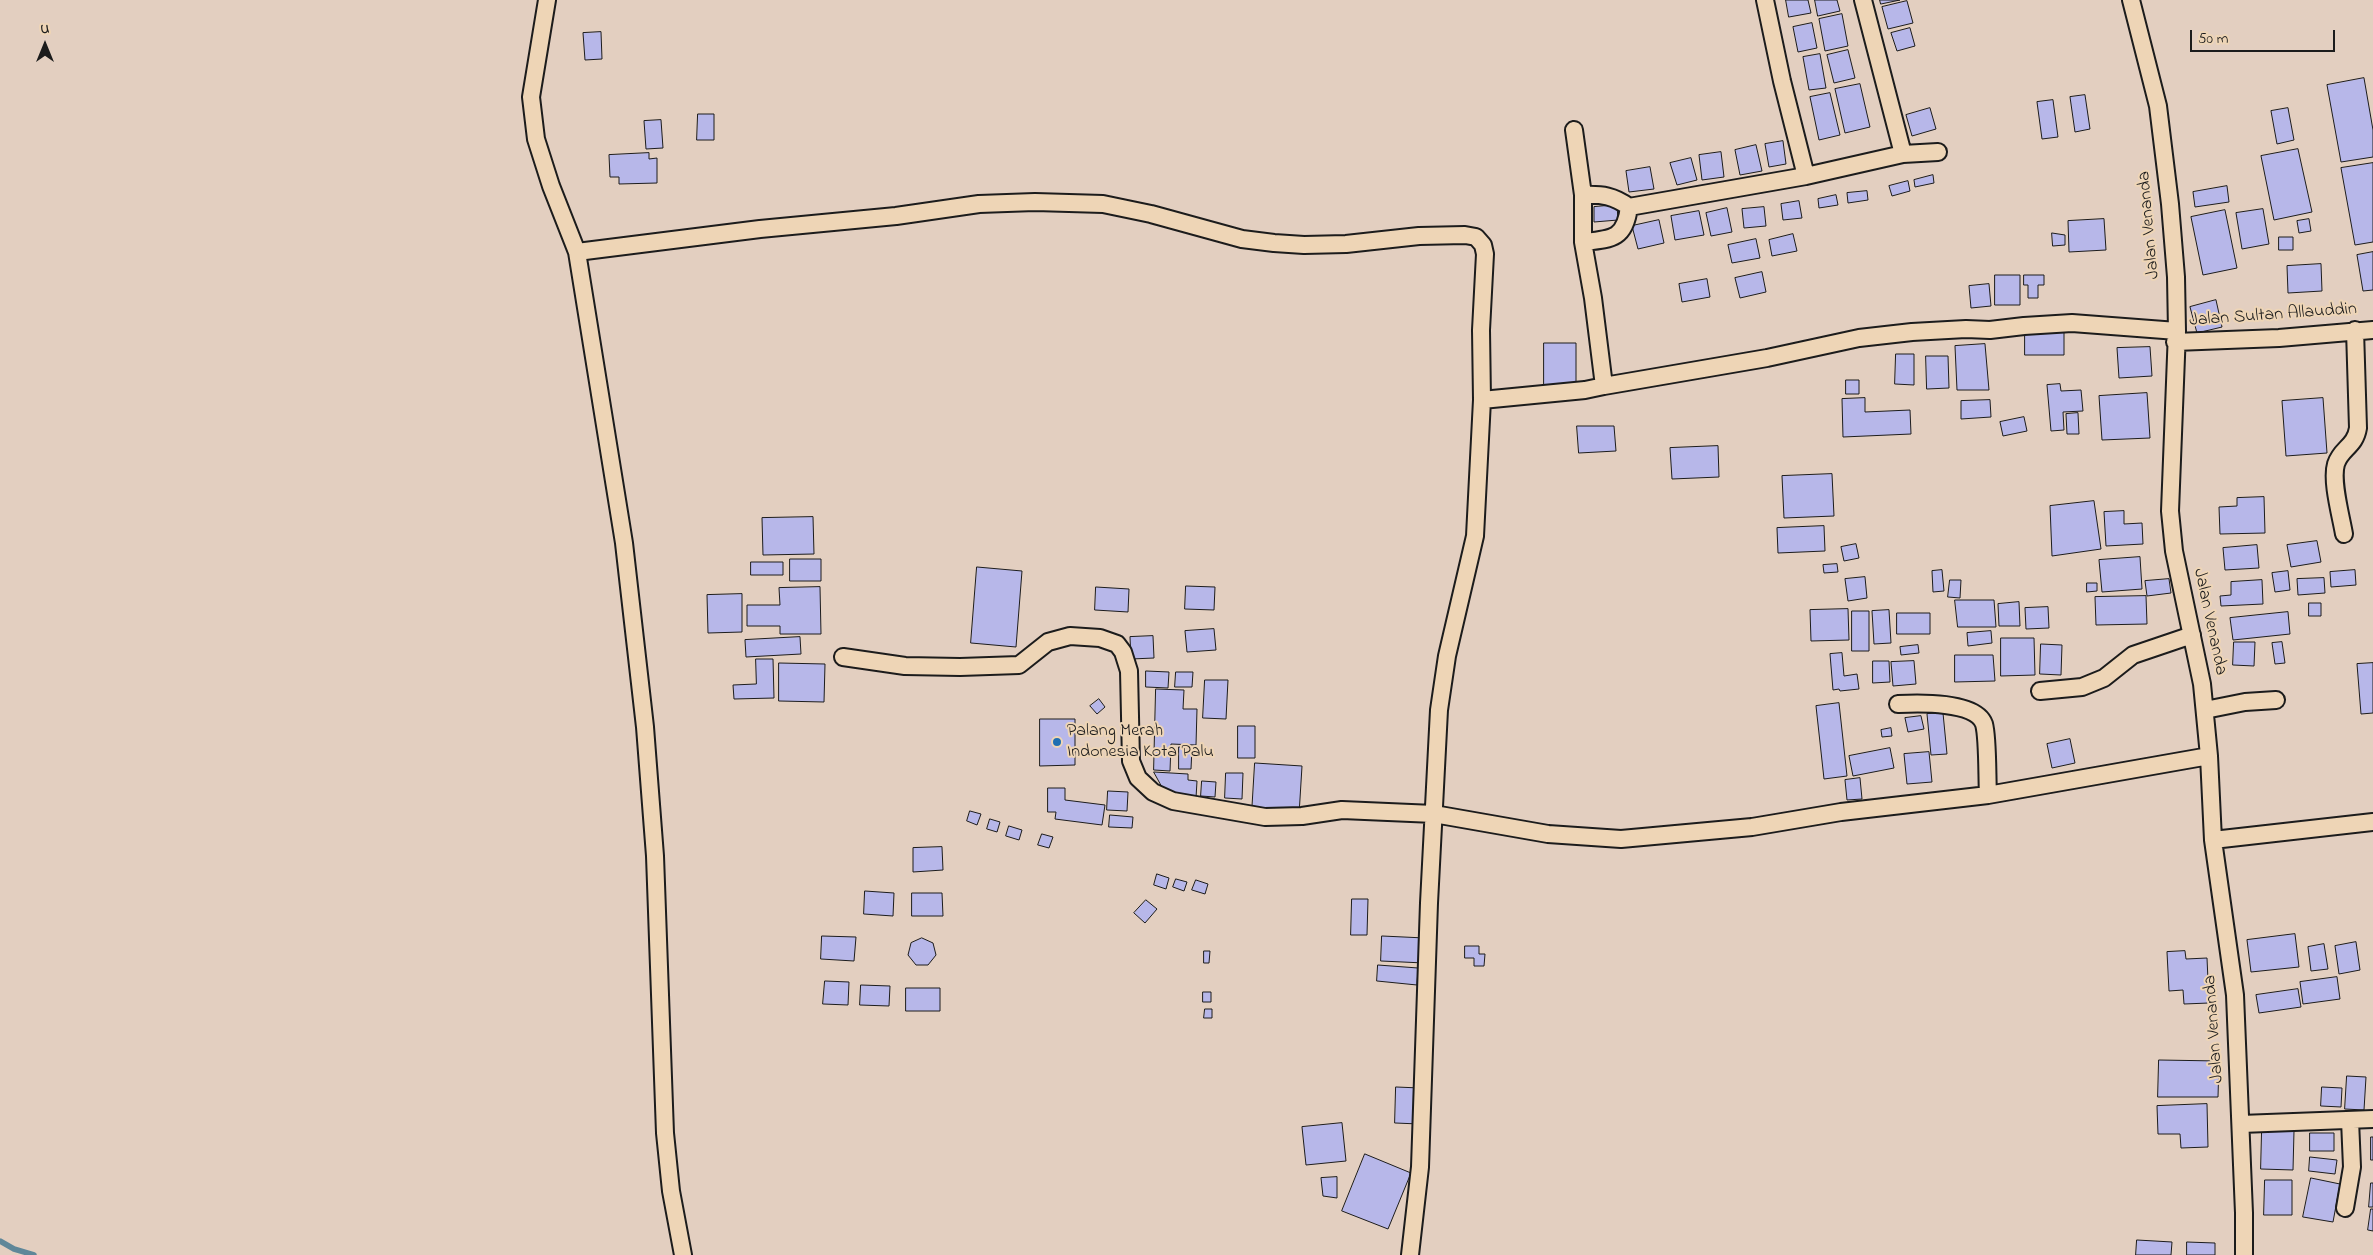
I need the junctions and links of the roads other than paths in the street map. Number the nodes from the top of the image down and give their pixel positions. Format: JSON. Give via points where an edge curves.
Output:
{"nodes":[{"id":1,"x":547,"y":0,"type":"edge"},
{"id":2,"x":1765,"y":0,"type":"edge"},
{"id":3,"x":1863,"y":0,"type":"edge"},
{"id":4,"x":2131,"y":0,"type":"edge"},
{"id":5,"x":1574,"y":130,"type":"dead end"},
{"id":6,"x":1938,"y":152,"type":"dead end"},
{"id":7,"x":1903,"y":154,"type":"junction"},
{"id":8,"x":1806,"y":176,"type":"junction"},
{"id":9,"x":1583,"y":195,"type":"junction"},
{"id":10,"x":1629,"y":207,"type":"junction"},
{"id":11,"x":1583,"y":242,"type":"junction"},
{"id":12,"x":577,"y":252,"type":"junction"},
{"id":13,"x":2356,"y":330,"type":"junction"},
{"id":14,"x":2373,"y":330,"type":"edge"},
{"id":15,"x":2176,"y":337,"type":"junction"},
{"id":16,"x":1604,"y":386,"type":"junction"},
{"id":17,"x":1482,"y":400,"type":"junction"},
{"id":18,"x":2344,"y":534,"type":"dead end"},
{"id":19,"x":2192,"y":635,"type":"junction"},
{"id":20,"x":843,"y":657,"type":"dead end"},
{"id":21,"x":2040,"y":691,"type":"dead end"},
{"id":22,"x":2276,"y":700,"type":"dead end"},
{"id":23,"x":1898,"y":704,"type":"dead end"},
{"id":24,"x":2205,"y":710,"type":"junction"},
{"id":25,"x":2209,"y":756,"type":"junction"},
{"id":26,"x":1988,"y":795,"type":"junction"},
{"id":27,"x":1434,"y":814,"type":"junction"},
{"id":28,"x":2373,"y":822,"type":"edge"},
{"id":29,"x":2213,"y":840,"type":"junction"},
{"id":30,"x":2373,"y":1119,"type":"edge"},
{"id":31,"x":2350,"y":1120,"type":"junction"},
{"id":32,"x":2241,"y":1124,"type":"junction"},
{"id":33,"x":2346,"y":1208,"type":"dead end"},
{"id":34,"x":683,"y":1255,"type":"edge"},
{"id":35,"x":1410,"y":1255,"type":"edge"},
{"id":36,"x":2244,"y":1255,"type":"edge"}],
"edges":[{"from":1,"to":12,"type":"street","via":[[531,97],[536,139],[550,186]]},
{"from":2,"to":8,"type":"street"},
{"from":3,"to":7,"type":"street"},
{"from":4,"to":15,"type":"street","name":"Jalan Venanda","via":[[2158,106],[2176,277]]},
{"from":5,"to":9,"type":"street"},
{"from":6,"to":7,"type":"street"},
{"from":7,"to":8,"type":"street"},
{"from":8,"to":10,"type":"street"},
{"from":9,"to":10,"type":"street","via":[[1604,194]]},
{"from":9,"to":11,"type":"street"},
{"from":10,"to":11,"type":"street","via":[[1627,223],[1621,234]]},
{"from":11,"to":16,"type":"street"},
{"from":12,"to":17,"type":"street","via":[[979,204],[1035,202],[1103,204],[1242,239],[1274,243],[1346,244],[1465,234],[1476,237],[1485,254]]},
{"from":12,"to":34,"type":"street","via":[[624,543],[645,727],[656,876],[664,1132]]},
{"from":13,"to":14,"type":"street","name":"Jalan Sultan Allauddin"},
{"from":13,"to":15,"type":"street","name":"Jalan Sultan Allauddin","via":[[2279,338]]},
{"from":13,"to":18,"type":"street","via":[[2358,428],[2356,439],[2336,464],[2335,479]]},
{"from":15,"to":16,"type":"street","name":"Jalan Sultan Allauddin","via":[[2072,323],[1912,332],[1859,338],[1767,358]]},
{"from":15,"to":19,"type":"street","name":"Jalan Venanda","via":[[2170,511],[2174,551]]},
{"from":16,"to":17,"type":"street","name":"Jalan Sultan Allauddin"},
{"from":17,"to":27,"type":"street","via":[[1474,536],[1444,674]]},
{"from":19,"to":21,"type":"street","via":[[2133,655],[2104,678],[2082,687]]},
{"from":19,"to":24,"type":"street","name":"Jalan Venanda"},
{"from":20,"to":27,"type":"street","via":[[904,666],[1018,665],[1048,642],[1070,636],[1100,638],[1117,644],[1123,652],[1129,670],[1131,761],[1138,778],[1153,792],[1173,801],[1265,817],[1342,810]]},
{"from":22,"to":24,"type":"street","via":[[2239,702]]},
{"from":23,"to":26,"type":"street","via":[[1926,703],[1978,714],[1984,725]]},
{"from":24,"to":25,"type":"street","name":"Jalan Venanda"},
{"from":25,"to":26,"type":"street"},
{"from":25,"to":29,"type":"street","name":"Jalan Venanda"},
{"from":26,"to":27,"type":"street","via":[[1752,826],[1621,839],[1548,834]]},
{"from":27,"to":35,"type":"street","via":[[1420,1167]]},
{"from":28,"to":29,"type":"street"},
{"from":29,"to":32,"type":"street","name":"Jalan Venanda","via":[[2235,996]]},
{"from":30,"to":31,"type":"street"},
{"from":31,"to":32,"type":"street"},
{"from":31,"to":33,"type":"street","via":[[2352,1167]]},
{"from":32,"to":36,"type":"street","name":"Jalan Venanda"}]}
